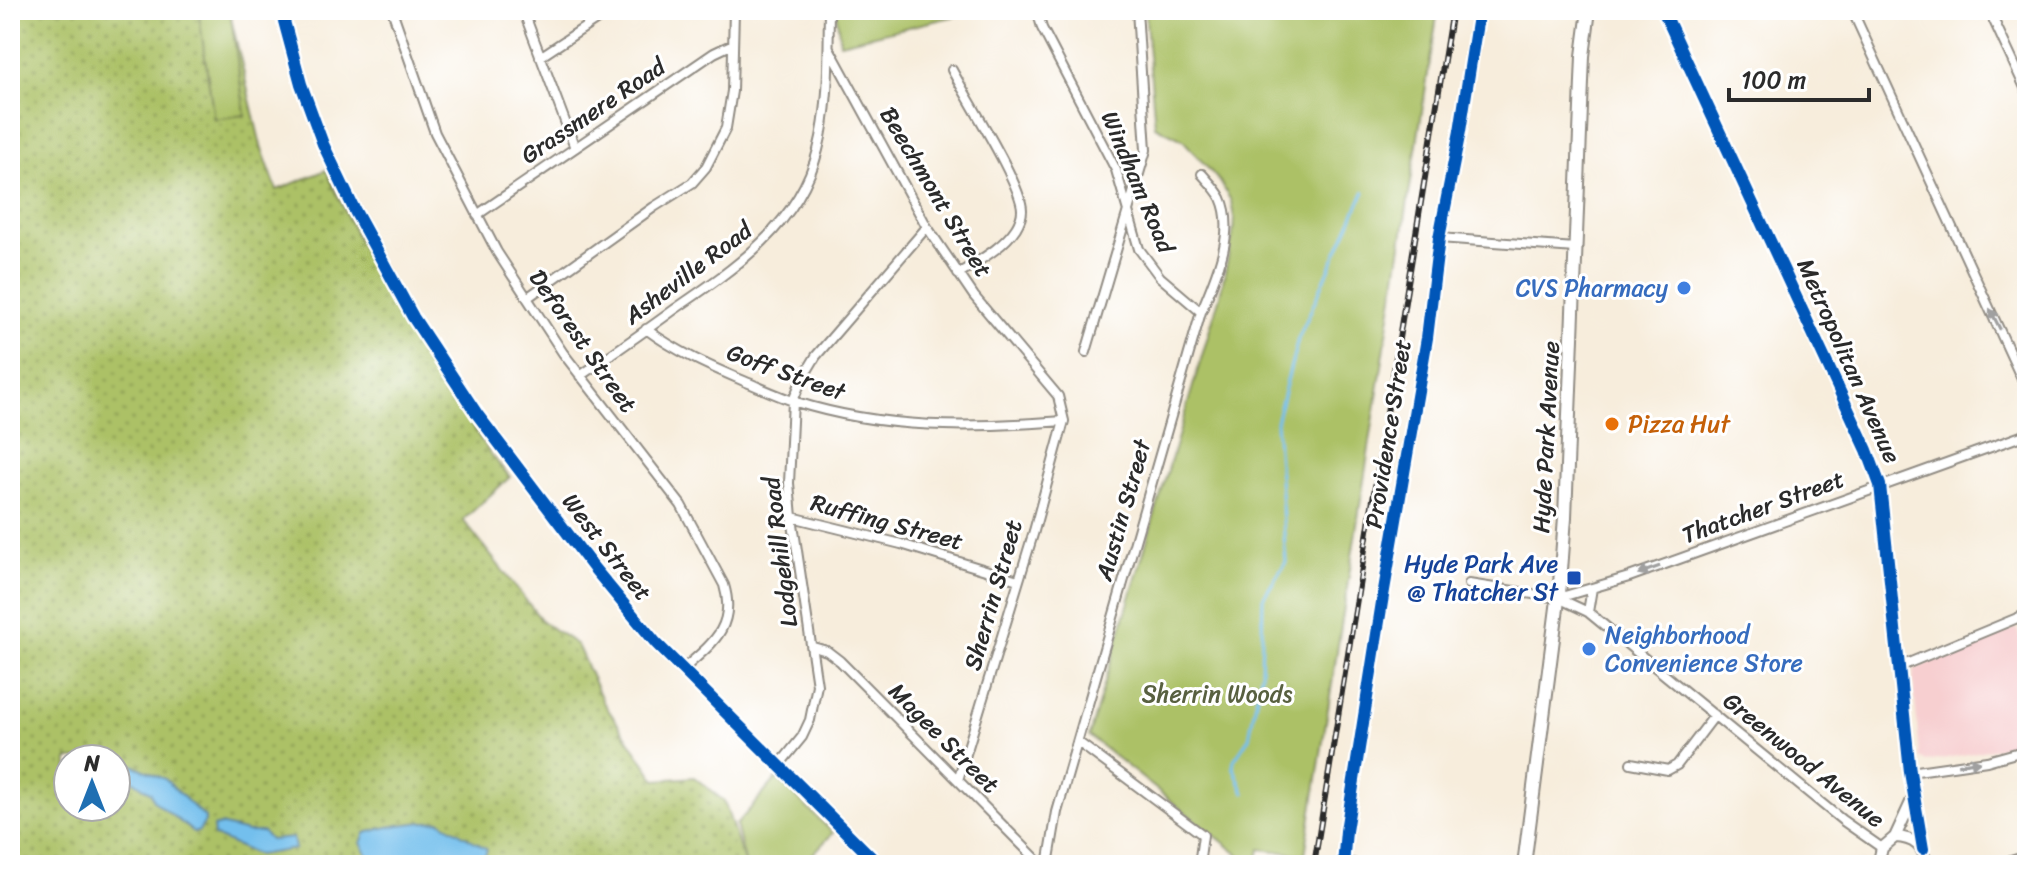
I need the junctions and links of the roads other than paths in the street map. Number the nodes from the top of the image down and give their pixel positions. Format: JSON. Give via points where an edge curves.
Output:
{"nodes":[{"id":1,"x":281,"y":10,"type":"edge"},
{"id":2,"x":392,"y":10,"type":"edge"},
{"id":3,"x":523,"y":10,"type":"edge"},
{"id":4,"x":611,"y":10,"type":"edge"},
{"id":5,"x":734,"y":10,"type":"edge"},
{"id":6,"x":829,"y":10,"type":"edge"},
{"id":7,"x":1037,"y":10,"type":"edge"},
{"id":8,"x":1137,"y":10,"type":"edge"},
{"id":9,"x":1479,"y":10,"type":"edge"},
{"id":10,"x":1589,"y":10,"type":"edge"},
{"id":11,"x":1663,"y":10,"type":"edge"},
{"id":12,"x":1852,"y":10,"type":"edge"},
{"id":13,"x":1989,"y":10,"type":"edge"},
{"id":14,"x":733,"y":44,"type":"junction"},
{"id":15,"x":828,"y":46,"type":"junction"},
{"id":16,"x":540,"y":57,"type":"junction"},
{"id":17,"x":952,"y":70,"type":"dead end"},
{"id":18,"x":2026,"y":90,"type":"edge"},
{"id":19,"x":575,"y":148,"type":"junction"},
{"id":20,"x":1202,"y":174,"type":"dead end"},
{"id":21,"x":1129,"y":213,"type":"junction"},
{"id":22,"x":477,"y":215,"type":"junction"},
{"id":23,"x":927,"y":227,"type":"junction"},
{"id":24,"x":1439,"y":238,"type":"junction"},
{"id":25,"x":1575,"y":248,"type":"junction"},
{"id":26,"x":958,"y":274,"type":"junction"},
{"id":27,"x":527,"y":298,"type":"junction"},
{"id":28,"x":1201,"y":312,"type":"junction"},
{"id":29,"x":646,"y":329,"type":"junction"},
{"id":30,"x":1086,"y":352,"type":"dead end"},
{"id":31,"x":580,"y":376,"type":"junction"},
{"id":32,"x":2027,"y":390,"type":"edge"},
{"id":33,"x":793,"y":401,"type":"junction"},
{"id":34,"x":1064,"y":421,"type":"junction"},
{"id":35,"x":2027,"y":434,"type":"edge"},
{"id":36,"x":1880,"y":485,"type":"junction"},
{"id":37,"x":792,"y":517,"type":"junction"},
{"id":38,"x":1018,"y":580,"type":"junction"},
{"id":39,"x":1469,"y":584,"type":"dead end"},
{"id":40,"x":1592,"y":588,"type":"junction"},
{"id":41,"x":1558,"y":598,"type":"junction"},
{"id":42,"x":1588,"y":612,"type":"junction"},
{"id":43,"x":2027,"y":614,"type":"edge"},
{"id":44,"x":813,"y":647,"type":"junction"},
{"id":45,"x":1899,"y":667,"type":"junction"},
{"id":46,"x":681,"y":671,"type":"junction"},
{"id":47,"x":1715,"y":715,"type":"junction"},
{"id":48,"x":1078,"y":742,"type":"junction"},
{"id":49,"x":2027,"y":750,"type":"edge"},
{"id":50,"x":1631,"y":763,"type":"dead end"},
{"id":51,"x":780,"y":764,"type":"junction"},
{"id":52,"x":1910,"y":772,"type":"junction"},
{"id":53,"x":958,"y":780,"type":"junction"},
{"id":54,"x":1913,"y":798,"type":"junction"},
{"id":55,"x":1895,"y":837,"type":"junction"},
{"id":56,"x":1882,"y":848,"type":"junction"},
{"id":57,"x":1923,"y":849,"type":"junction"},
{"id":58,"x":2027,"y":856,"type":"edge"},
{"id":59,"x":877,"y":864,"type":"edge"},
{"id":60,"x":1343,"y":864,"type":"edge"},
{"id":61,"x":1045,"y":865,"type":"edge"},
{"id":62,"x":1199,"y":865,"type":"edge"},
{"id":63,"x":1363,"y":865,"type":"edge"},
{"id":64,"x":1524,"y":865,"type":"edge"},
{"id":65,"x":1878,"y":865,"type":"edge"},
{"id":66,"x":1927,"y":865,"type":"edge"},
{"id":67,"x":1998,"y":865,"type":"edge"}],
"edges":[{"from":1,"to":46,"type":"street","name":"West Street","via":[[323,144],[413,317],[477,414],[624,606]]},
{"from":2,"to":22,"type":"street","name":"Deforest Street","via":[[435,133]]},
{"from":3,"to":16,"type":"street"},
{"from":4,"to":16,"type":"street"},
{"from":5,"to":14,"type":"street"},
{"from":6,"to":15,"type":"street"},
{"from":7,"to":21,"type":"street","name":"Windham Road","via":[[1112,159]]},
{"from":8,"to":21,"type":"street","via":[[1147,144]]},
{"from":9,"to":24,"type":"street","name":"Providence Street"},
{"from":10,"to":25,"type":"main road","name":"Hyde Park Avenue"},
{"from":11,"to":36,"type":"street","name":"Metropolitan Avenue"},
{"from":32,"to":12,"type":"street","one_way":true},
{"from":13,"to":18,"type":"street"},
{"from":14,"to":19,"type":"street","name":"Grassmere Road"},
{"from":14,"to":27,"type":"street","via":[[726,128],[706,167],[692,183]]},
{"from":15,"to":23,"type":"street","name":"Beechmont Street"},
{"from":15,"to":29,"type":"street","name":"Asheville Road","via":[[818,151],[787,215],[734,269]]},
{"from":16,"to":19,"type":"street"},
{"from":17,"to":26,"type":"street","via":[[1020,198],[1022,212],[1017,227],[997,248]]},
{"from":19,"to":22,"type":"street","name":"Grassmere Road"},
{"from":20,"to":28,"type":"street","name":"Austin Street","via":[[1220,197],[1228,219]]},
{"from":21,"to":28,"type":"street","name":"Windham Road","via":[[1150,266]]},
{"from":21,"to":30,"type":"street"},
{"from":22,"to":27,"type":"street","name":"Deforest Street"},
{"from":23,"to":26,"type":"street","name":"Beechmont Street"},
{"from":23,"to":33,"type":"street","name":"Lodgehill Road","via":[[816,356]]},
{"from":24,"to":25,"type":"street"},
{"from":24,"to":60,"type":"street","name":"Providence Street"},
{"from":25,"to":41,"type":"main road","name":"Hyde Park Avenue"},
{"from":26,"to":34,"type":"street","name":"Beechmont Street","via":[[1058,396]]},
{"from":27,"to":31,"type":"street","name":"Deforest Street"},
{"from":28,"to":48,"type":"street","name":"Austin Street"},
{"from":29,"to":31,"type":"street","name":"Asheville Road"},
{"from":29,"to":33,"type":"street","name":"Goff Street","via":[[675,350]]},
{"from":31,"to":46,"type":"street","name":"Deforest Street","via":[[681,505],[724,585],[728,599],[722,632]]},
{"from":33,"to":34,"type":"street","name":"Goff Street","via":[[897,425]]},
{"from":33,"to":37,"type":"street","name":"Lodgehill Road"},
{"from":34,"to":38,"type":"street","name":"Sherrin Street"},
{"from":35,"to":36,"type":"street","name":"Thatcher Street"},
{"from":36,"to":40,"type":"street","name":"Thatcher Street","one_way":true},
{"from":36,"to":45,"type":"street","name":"Metropolitan Avenue"},
{"from":37,"to":38,"type":"street","name":"Ruffing Street"},
{"from":37,"to":44,"type":"street","name":"Lodgehill Road"},
{"from":38,"to":53,"type":"street","name":"Sherrin Street"},
{"from":39,"to":41,"type":"street","name":"Greenwood Avenue"},
{"from":40,"to":41,"type":"street","name":"Thatcher Street"},
{"from":40,"to":42,"type":"street"},
{"from":41,"to":42,"type":"street","name":"Greenwood Avenue"},
{"from":41,"to":64,"type":"main road","name":"Hyde Park Avenue"},
{"from":42,"to":47,"type":"street","name":"Greenwood Avenue"},
{"from":43,"to":45,"type":"street"},
{"from":44,"to":51,"type":"street","name":"Lodgehill Road","via":[[817,685],[810,720]]},
{"from":44,"to":53,"type":"street","name":"Magee Street","via":[[840,661]]},
{"from":45,"to":52,"type":"street","name":"Metropolitan Avenue"},
{"from":46,"to":51,"type":"street","name":"West Street"},
{"from":47,"to":50,"type":"street","via":[[1677,765],[1668,770]]},
{"from":47,"to":56,"type":"street","name":"Greenwood Avenue"},
{"from":48,"to":61,"type":"street","name":"Austin Street"},
{"from":48,"to":62,"type":"street","via":[[1203,835]]},
{"from":52,"to":49,"type":"street","one_way":true},
{"from":51,"to":59,"type":"street","name":"West Street"},
{"from":52,"to":54,"type":"street","name":"Metropolitan Avenue"},
{"from":53,"to":61,"type":"street","name":"Magee Street"},
{"from":54,"to":55,"type":"street"},
{"from":54,"to":57,"type":"street","name":"Metropolitan Avenue"},
{"from":55,"to":56,"type":"street"},
{"from":55,"to":57,"type":"street"},
{"from":56,"to":65,"type":"street"},
{"from":57,"to":66,"type":"street","name":"Metropolitan Avenue"},
{"from":58,"to":67,"type":"street"},
{"from":60,"to":63,"type":"street"}]}
